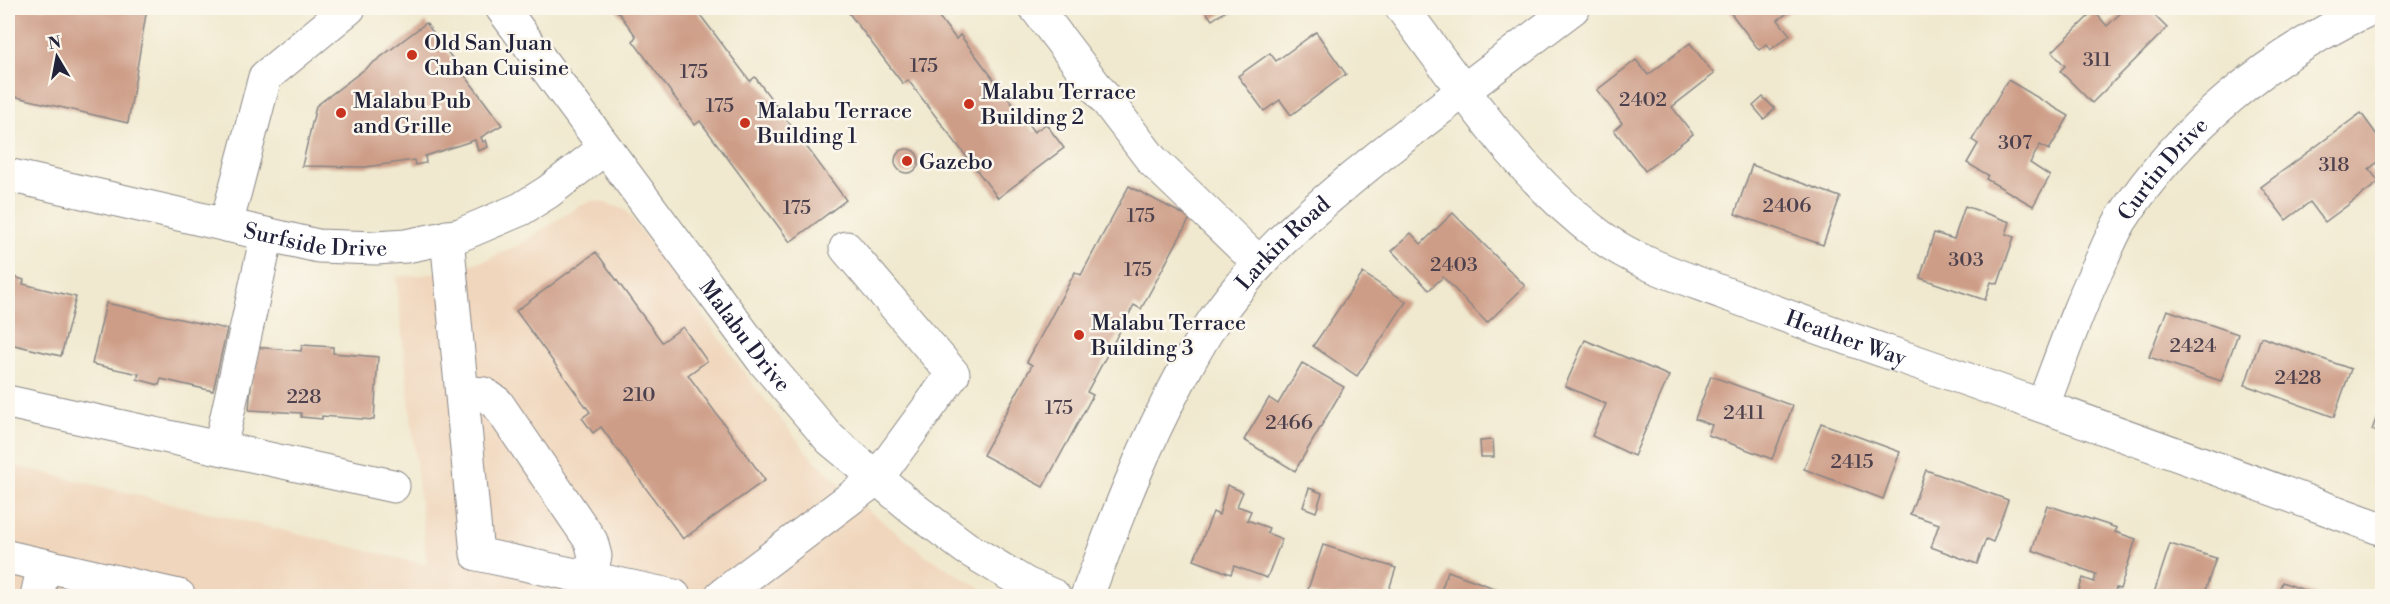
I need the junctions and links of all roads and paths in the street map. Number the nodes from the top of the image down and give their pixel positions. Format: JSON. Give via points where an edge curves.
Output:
{"nodes":[{"id":1,"x":349,"y":8,"type":"edge"},
{"id":2,"x":502,"y":8,"type":"edge"},
{"id":3,"x":1036,"y":8,"type":"edge"},
{"id":4,"x":1401,"y":8,"type":"edge"},
{"id":5,"x":1573,"y":8,"type":"edge"},
{"id":6,"x":2372,"y":8,"type":"edge"},
{"id":7,"x":1464,"y":90,"type":"junction"},
{"id":8,"x":605,"y":148,"type":"junction"},
{"id":9,"x":8,"y":175,"type":"edge"},
{"id":10,"x":226,"y":225,"type":"junction"},
{"id":11,"x":267,"y":235,"type":"junction"},
{"id":12,"x":447,"y":237,"type":"junction"},
{"id":13,"x":846,"y":248,"type":"dead end"},
{"id":14,"x":1259,"y":263,"type":"junction"},
{"id":15,"x":462,"y":392,"type":"junction"},
{"id":16,"x":8,"y":402,"type":"edge"},
{"id":17,"x":2043,"y":405,"type":"junction"},
{"id":18,"x":220,"y":448,"type":"junction"},
{"id":19,"x":877,"y":478,"type":"junction"},
{"id":20,"x":393,"y":486,"type":"dead end"},
{"id":21,"x":2382,"y":529,"type":"edge"},
{"id":22,"x":8,"y":557,"type":"edge"},
{"id":23,"x":44,"y":565,"type":"junction"},
{"id":24,"x":591,"y":578,"type":"junction"},
{"id":25,"x":37,"y":597,"type":"edge"},
{"id":26,"x":179,"y":597,"type":"edge"},
{"id":27,"x":674,"y":597,"type":"edge"},
{"id":28,"x":721,"y":597,"type":"edge"},
{"id":29,"x":1054,"y":597,"type":"edge"},
{"id":30,"x":1087,"y":597,"type":"edge"}],
"edges":[{"from":1,"to":10,"type":"street","via":[[265,77]]},
{"from":2,"to":8,"type":"street","name":"Malabu Drive"},
{"from":3,"to":14,"type":"street","via":[[1152,160]]},
{"from":4,"to":7,"type":"street","name":"Heather Way"},
{"from":5,"to":7,"type":"street","name":"Larkin Road"},
{"from":6,"to":17,"type":"street","name":"Curtin Drive","via":[[2286,54],[2239,90],[2196,128],[2154,175],[2120,221],[2089,284]]},
{"from":7,"to":14,"type":"street","name":"Larkin Road","via":[[1346,183]]},
{"from":7,"to":17,"type":"street","name":"Heather Way","via":[[1545,190],[1602,238],[1628,254],[1815,327]]},
{"from":8,"to":12,"type":"street","name":"Surfside Drive","via":[[521,209]]},
{"from":8,"to":19,"type":"street","name":"Malabu Drive","via":[[762,359],[830,439]]},
{"from":9,"to":10,"type":"street","name":"Surfside Drive"},
{"from":10,"to":11,"type":"street","name":"Surfside Drive"},
{"from":11,"to":12,"type":"street","name":"Surfside Drive","via":[[318,246],[376,248]]},
{"from":11,"to":18,"type":"street"},
{"from":12,"to":15,"type":"street"},
{"from":13,"to":19,"type":"street","via":[[953,374]]},
{"from":14,"to":30,"type":"street","name":"Larkin Road","via":[[1198,345],[1157,419]]},
{"from":15,"to":24,"type":"street","via":[[484,394],[497,403],[591,542],[595,556]]},
{"from":15,"to":24,"type":"street","via":[[477,554]]},
{"from":16,"to":18,"type":"street"},
{"from":17,"to":21,"type":"street","name":"Heather Way"},
{"from":18,"to":20,"type":"street"},
{"from":19,"to":28,"type":"street"},
{"from":19,"to":29,"type":"street","name":"Malabu Drive","via":[[966,548]]},
{"from":22,"to":23,"type":"street"},
{"from":23,"to":25,"type":"street"},
{"from":23,"to":26,"type":"street"},
{"from":24,"to":27,"type":"street"}]}
